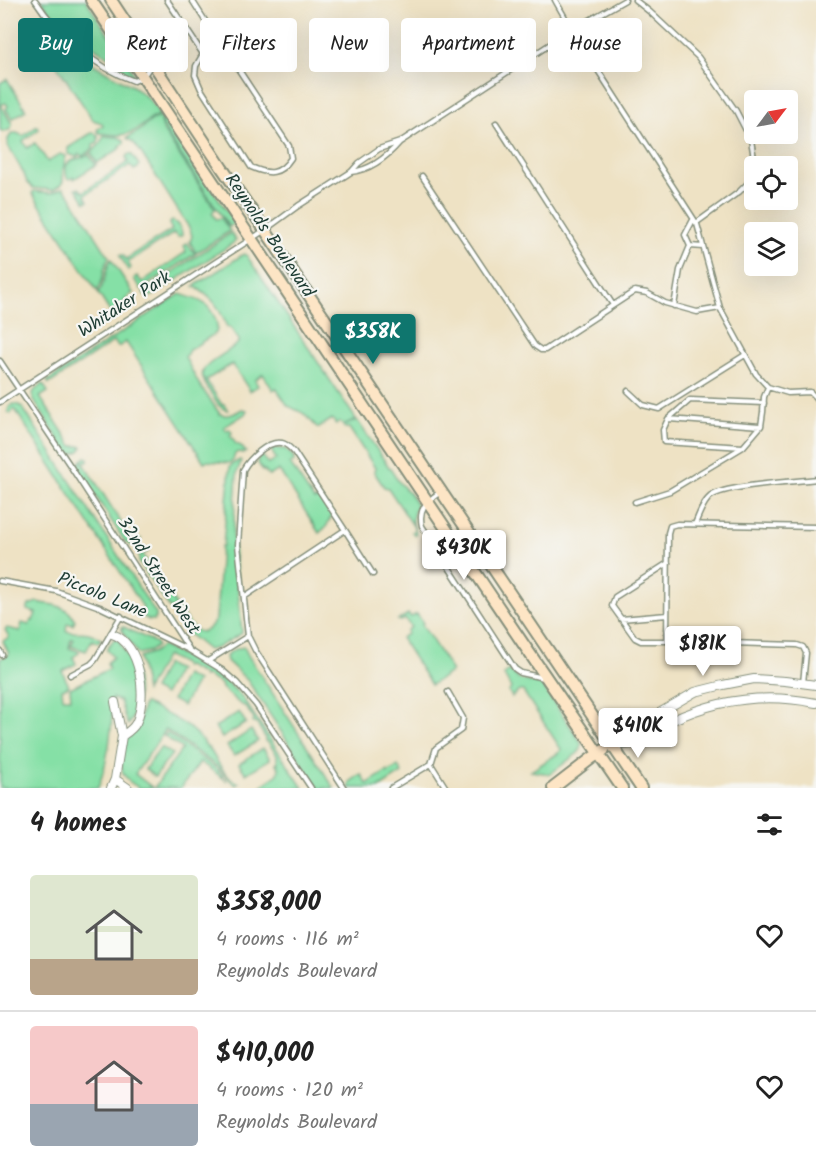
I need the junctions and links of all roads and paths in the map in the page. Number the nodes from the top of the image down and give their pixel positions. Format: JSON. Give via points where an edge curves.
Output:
{"nodes":[{"id":1,"x":35,"y":0,"type":"edge"},
{"id":2,"x":91,"y":0,"type":"edge"},
{"id":3,"x":111,"y":0,"type":"edge"},
{"id":4,"x":167,"y":0,"type":"edge"},
{"id":5,"x":192,"y":0,"type":"edge"},
{"id":6,"x":555,"y":0,"type":"edge"},
{"id":7,"x":626,"y":0,"type":"edge"},
{"id":8,"x":635,"y":0,"type":"edge"},
{"id":9,"x":123,"y":18,"type":"edge"},
{"id":10,"x":203,"y":18,"type":"edge"},
{"id":11,"x":565,"y":18,"type":"edge"},
{"id":12,"x":594,"y":18,"type":"edge"},
{"id":13,"x":548,"y":46,"type":"edge"},
{"id":14,"x":200,"y":50,"type":"edge"},
{"id":15,"x":200,"y":59,"type":"edge"},
{"id":16,"x":145,"y":72,"type":"edge"},
{"id":17,"x":158,"y":72,"type":"edge"},
{"id":18,"x":240,"y":72,"type":"edge"},
{"id":19,"x":599,"y":72,"type":"edge"},
{"id":20,"x":141,"y":76,"type":"junction"},
{"id":21,"x":496,"y":123,"type":"dead end"},
{"id":22,"x":400,"y":142,"type":"junction"},
{"id":23,"x":351,"y":172,"type":"junction"},
{"id":24,"x":422,"y":176,"type":"dead end"},
{"id":25,"x":695,"y":221,"type":"junction"},
{"id":26,"x":265,"y":230,"type":"junction"},
{"id":27,"x":250,"y":239,"type":"junction"},
{"id":28,"x":690,"y":246,"type":"junction"},
{"id":29,"x":703,"y":247,"type":"junction"},
{"id":30,"x":613,"y":305,"type":"junction"},
{"id":31,"x":674,"y":306,"type":"junction"},
{"id":32,"x":720,"y":308,"type":"junction"},
{"id":33,"x":745,"y":355,"type":"junction"},
{"id":34,"x":0,"y":361,"type":"edge"},
{"id":35,"x":768,"y":387,"type":"junction"},
{"id":36,"x":19,"y":390,"type":"junction"},
{"id":37,"x":628,"y":391,"type":"dead end"},
{"id":38,"x":816,"y":392,"type":"edge"},
{"id":39,"x":810,"y":393,"type":"junction"},
{"id":40,"x":816,"y":398,"type":"edge"},
{"id":41,"x":0,"y":402,"type":"edge"},
{"id":42,"x":764,"y":403,"type":"junction"},
{"id":43,"x":668,"y":419,"type":"junction"},
{"id":44,"x":761,"y":426,"type":"junction"},
{"id":45,"x":743,"y":447,"type":"junction"},
{"id":46,"x":816,"y":479,"type":"edge"},
{"id":47,"x":441,"y":492,"type":"junction"},
{"id":48,"x":427,"y":501,"type":"junction"},
{"id":49,"x":635,"y":502,"type":"dead end"},
{"id":50,"x":695,"y":524,"type":"junction"},
{"id":51,"x":816,"y":527,"type":"edge"},
{"id":52,"x":345,"y":530,"type":"junction"},
{"id":53,"x":668,"y":563,"type":"junction"},
{"id":54,"x":373,"y":574,"type":"dead end"},
{"id":55,"x":0,"y":581,"type":"edge"},
{"id":56,"x":244,"y":597,"type":"junction"},
{"id":57,"x":667,"y":615,"type":"junction"},
{"id":58,"x":121,"y":616,"type":"junction"},
{"id":59,"x":621,"y":619,"type":"junction"},
{"id":60,"x":112,"y":634,"type":"junction"},
{"id":61,"x":248,"y":636,"type":"junction"},
{"id":62,"x":667,"y":641,"type":"junction"},
{"id":63,"x":189,"y":650,"type":"junction"},
{"id":64,"x":208,"y":661,"type":"junction"},
{"id":65,"x":70,"y":675,"type":"dead end"},
{"id":66,"x":548,"y":679,"type":"junction"},
{"id":67,"x":803,"y":683,"type":"junction"},
{"id":68,"x":816,"y":685,"type":"edge"},
{"id":69,"x":448,"y":692,"type":"dead end"},
{"id":70,"x":115,"y":702,"type":"dead end"},
{"id":71,"x":816,"y":703,"type":"edge"},
{"id":72,"x":122,"y":736,"type":"junction"},
{"id":73,"x":612,"y":746,"type":"junction"},
{"id":74,"x":598,"y":754,"type":"junction"},
{"id":75,"x":431,"y":764,"type":"junction"},
{"id":76,"x":116,"y":779,"type":"junction"},
{"id":77,"x":567,"y":784,"type":"edge"},
{"id":78,"x":111,"y":788,"type":"edge"},
{"id":79,"x":128,"y":788,"type":"edge"},
{"id":80,"x":311,"y":788,"type":"edge"},
{"id":81,"x":344,"y":788,"type":"edge"},
{"id":82,"x":391,"y":788,"type":"edge"},
{"id":83,"x":446,"y":788,"type":"edge"},
{"id":84,"x":553,"y":788,"type":"edge"},
{"id":85,"x":622,"y":788,"type":"edge"},
{"id":86,"x":641,"y":788,"type":"edge"}],
"edges":[{"from":1,"to":20,"type":"lane","via":[[52,24],[89,56],[132,81]]},
{"from":2,"to":20,"type":"main road","name":"Reynolds Boulevard"},
{"from":3,"to":9,"type":"main road","name":"Reynolds Boulevard"},
{"from":4,"to":14,"type":"lane"},
{"from":5,"to":10,"type":"lane"},
{"from":6,"to":11,"type":"lane"},
{"from":7,"to":12,"type":"lane"},
{"from":8,"to":25,"type":"lane","via":[[698,57],[751,140],[755,164],[749,182]]},
{"from":13,"to":22,"type":"lane"},
{"from":15,"to":18,"type":"lane","via":[[195,75],[201,89],[251,167],[275,172],[291,158],[289,146]]},
{"from":16,"to":20,"type":"lane"},
{"from":17,"to":26,"type":"main road","name":"Reynolds Boulevard"},
{"from":19,"to":25,"type":"lane"},
{"from":20,"to":27,"type":"main road","name":"Reynolds Boulevard"},
{"from":21,"to":30,"type":"lane"},
{"from":22,"to":23,"type":"lane","via":[[379,149]]},
{"from":22,"to":23,"type":"lane","via":[[379,161],[362,171]]},
{"from":23,"to":26,"type":"lane","name":"Whitaker Park"},
{"from":24,"to":30,"type":"lane","via":[[535,346],[545,350]]},
{"from":25,"to":28,"type":"lane","via":[[685,235]]},
{"from":25,"to":29,"type":"lane"},
{"from":26,"to":27,"type":"lane","name":"Whitaker Park"},
{"from":26,"to":47,"type":"main road","name":"Reynolds Boulevard"},
{"from":27,"to":36,"type":"lane","name":"Whitaker Park"},
{"from":27,"to":48,"type":"main road","name":"Reynolds Boulevard"},
{"from":28,"to":29,"type":"lane"},
{"from":28,"to":31,"type":"lane","via":[[680,270]]},
{"from":29,"to":32,"type":"lane"},
{"from":30,"to":31,"type":"lane","via":[[635,291]]},
{"from":31,"to":32,"type":"lane","via":[[697,312]]},
{"from":32,"to":33,"type":"lane"},
{"from":33,"to":35,"type":"lane"},
{"from":33,"to":37,"type":"lane","via":[[659,409],[643,405]]},
{"from":34,"to":36,"type":"lane","name":"32nd Street West"},
{"from":35,"to":39,"type":"lane","via":[[788,393]]},
{"from":35,"to":42,"type":"lane"},
{"from":36,"to":41,"type":"lane","name":"Whitaker Park"},
{"from":36,"to":63,"type":"lane","name":"32nd Street West"},
{"from":38,"to":39,"type":"lane"},
{"from":39,"to":40,"type":"lane"},
{"from":42,"to":43,"type":"lane","via":[[690,400]]},
{"from":42,"to":44,"type":"lane"},
{"from":43,"to":44,"type":"lane"},
{"from":43,"to":45,"type":"lane","via":[[663,430],[664,442]]},
{"from":44,"to":45,"type":"lane"},
{"from":45,"to":49,"type":"lane","via":[[670,491]]},
{"from":46,"to":50,"type":"lane","via":[[718,492],[703,506]]},
{"from":47,"to":48,"type":"lane"},
{"from":47,"to":73,"type":"main road","name":"Reynolds Boulevard"},
{"from":48,"to":66,"type":"main road","name":"Reynolds Boulevard"},
{"from":48,"to":66,"type":"lane","via":[[421,515],[422,526],[515,669]]},
{"from":50,"to":51,"type":"lane"},
{"from":50,"to":53,"type":"lane","via":[[670,526]]},
{"from":52,"to":54,"type":"lane"},
{"from":52,"to":56,"type":"lane"},
{"from":52,"to":56,"type":"lane","via":[[285,444],[275,442],[249,459],[243,470],[238,545]]},
{"from":53,"to":57,"type":"lane"},
{"from":53,"to":59,"type":"lane","via":[[615,597],[612,606]]},
{"from":55,"to":58,"type":"lane","name":"Piccolo Lane","via":[[56,591]]},
{"from":56,"to":61,"type":"lane"},
{"from":57,"to":59,"type":"lane"},
{"from":57,"to":62,"type":"lane"},
{"from":58,"to":60,"type":"lane"},
{"from":58,"to":63,"type":"lane","name":"Piccolo Lane"},
{"from":59,"to":62,"type":"lane","via":[[635,639]]},
{"from":60,"to":65,"type":"lane","via":[[91,664]]},
{"from":60,"to":72,"type":"street","via":[[122,639],[132,653],[142,683],[136,723]]},
{"from":61,"to":64,"type":"lane"},
{"from":61,"to":81,"type":"lane"},
{"from":62,"to":67,"type":"lane","via":[[797,645],[806,653]]},
{"from":63,"to":64,"type":"lane","name":"32nd Street West"},
{"from":64,"to":80,"type":"lane","name":"32nd Street West","via":[[230,676],[256,705]]},
{"from":66,"to":74,"type":"main road","name":"Reynolds Boulevard"},
{"from":67,"to":68,"type":"street"},
{"from":67,"to":73,"type":"street","via":[[754,679],[695,692],[625,733]]},
{"from":69,"to":75,"type":"lane","via":[[463,718],[461,730],[436,748]]},
{"from":70,"to":72,"type":"street"},
{"from":71,"to":73,"type":"street","via":[[775,698],[740,700],[693,711],[632,744]]},
{"from":72,"to":76,"type":"street"},
{"from":73,"to":74,"type":"main road"},
{"from":73,"to":86,"type":"main road","name":"Reynolds Boulevard"},
{"from":74,"to":77,"type":"main road"},
{"from":74,"to":85,"type":"main road","name":"Reynolds Boulevard"},
{"from":75,"to":82,"type":"lane"},
{"from":75,"to":83,"type":"lane"},
{"from":76,"to":78,"type":"street"},
{"from":76,"to":79,"type":"street"},
{"from":77,"to":84,"type":"main road"}]}
